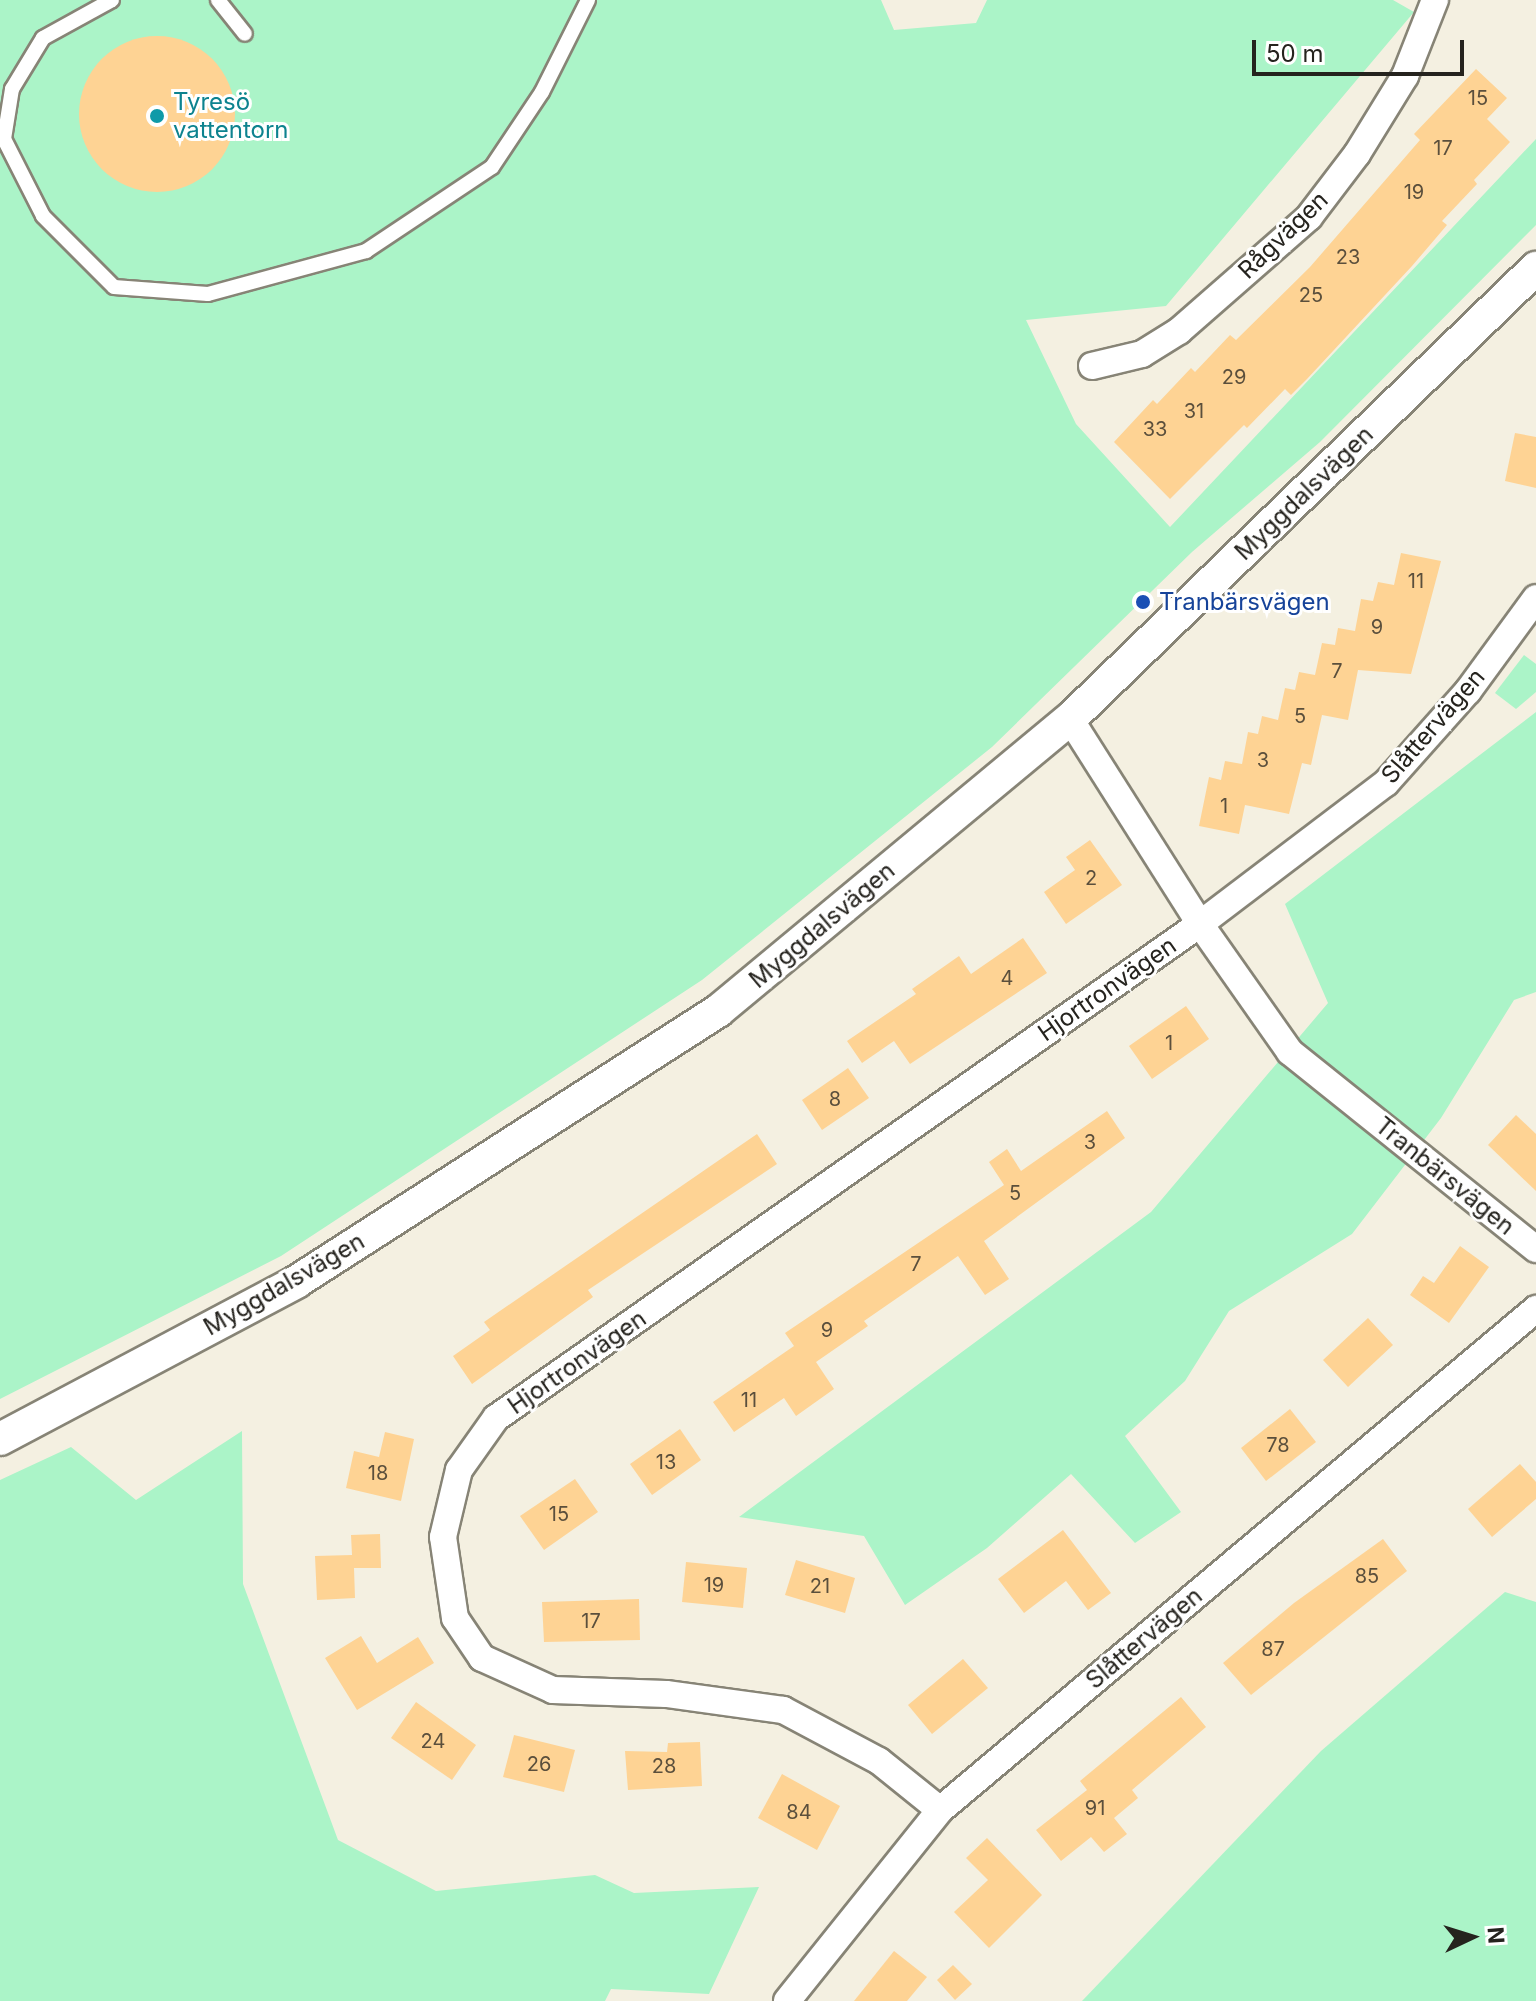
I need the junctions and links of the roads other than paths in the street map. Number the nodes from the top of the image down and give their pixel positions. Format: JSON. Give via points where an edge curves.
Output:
{"nodes":[{"id":1,"x":112,"y":0,"type":"edge"},
{"id":2,"x":218,"y":0,"type":"edge"},
{"id":3,"x":588,"y":0,"type":"edge"},
{"id":4,"x":1435,"y":0,"type":"edge"},
{"id":5,"x":245,"y":34,"type":"dead end"},
{"id":6,"x":1536,"y":268,"type":"edge"},
{"id":7,"x":1092,"y":366,"type":"dead end"},
{"id":8,"x":1536,"y":598,"type":"edge"},
{"id":9,"x":1070,"y":719,"type":"junction"},
{"id":10,"x":1200,"y":924,"type":"junction"},
{"id":11,"x":1536,"y":1249,"type":"edge"},
{"id":12,"x":1536,"y":1309,"type":"edge"},
{"id":13,"x":0,"y":1439,"type":"edge"},
{"id":14,"x":940,"y":1810,"type":"junction"},
{"id":15,"x":787,"y":2001,"type":"edge"}],
"edges":[{"from":1,"to":3,"type":"lane","via":[[43,38],[12,89],[4,139],[43,216],[114,287],[208,294],[366,251],[492,167],[542,92]]},
{"from":2,"to":5,"type":"lane"},
{"from":4,"to":7,"type":"street","name":"Rågvägen","via":[[1405,76],[1357,154],[1309,217],[1179,331],[1142,354]]},
{"from":6,"to":9,"type":"street","name":"Myggdalsvägen"},
{"from":8,"to":10,"type":"street","name":"Slåttervägen","via":[[1468,691],[1386,783]]},
{"from":9,"to":10,"type":"street","name":"Tranbärsvägen"},
{"from":9,"to":13,"type":"street","name":"Myggdalsvägen","via":[[718,1011],[296,1282]]},
{"from":10,"to":11,"type":"street","name":"Tranbärsvägen","via":[[1290,1052]]},
{"from":10,"to":14,"type":"street","name":"Hjortronvägen","via":[[496,1418],[459,1470],[443,1537],[455,1618],[482,1658],[553,1690],[666,1694],[783,1710],[879,1761]]},
{"from":12,"to":14,"type":"street","name":"Slåttervägen"},
{"from":14,"to":15,"type":"street","name":"Slåttervägen"}]}
